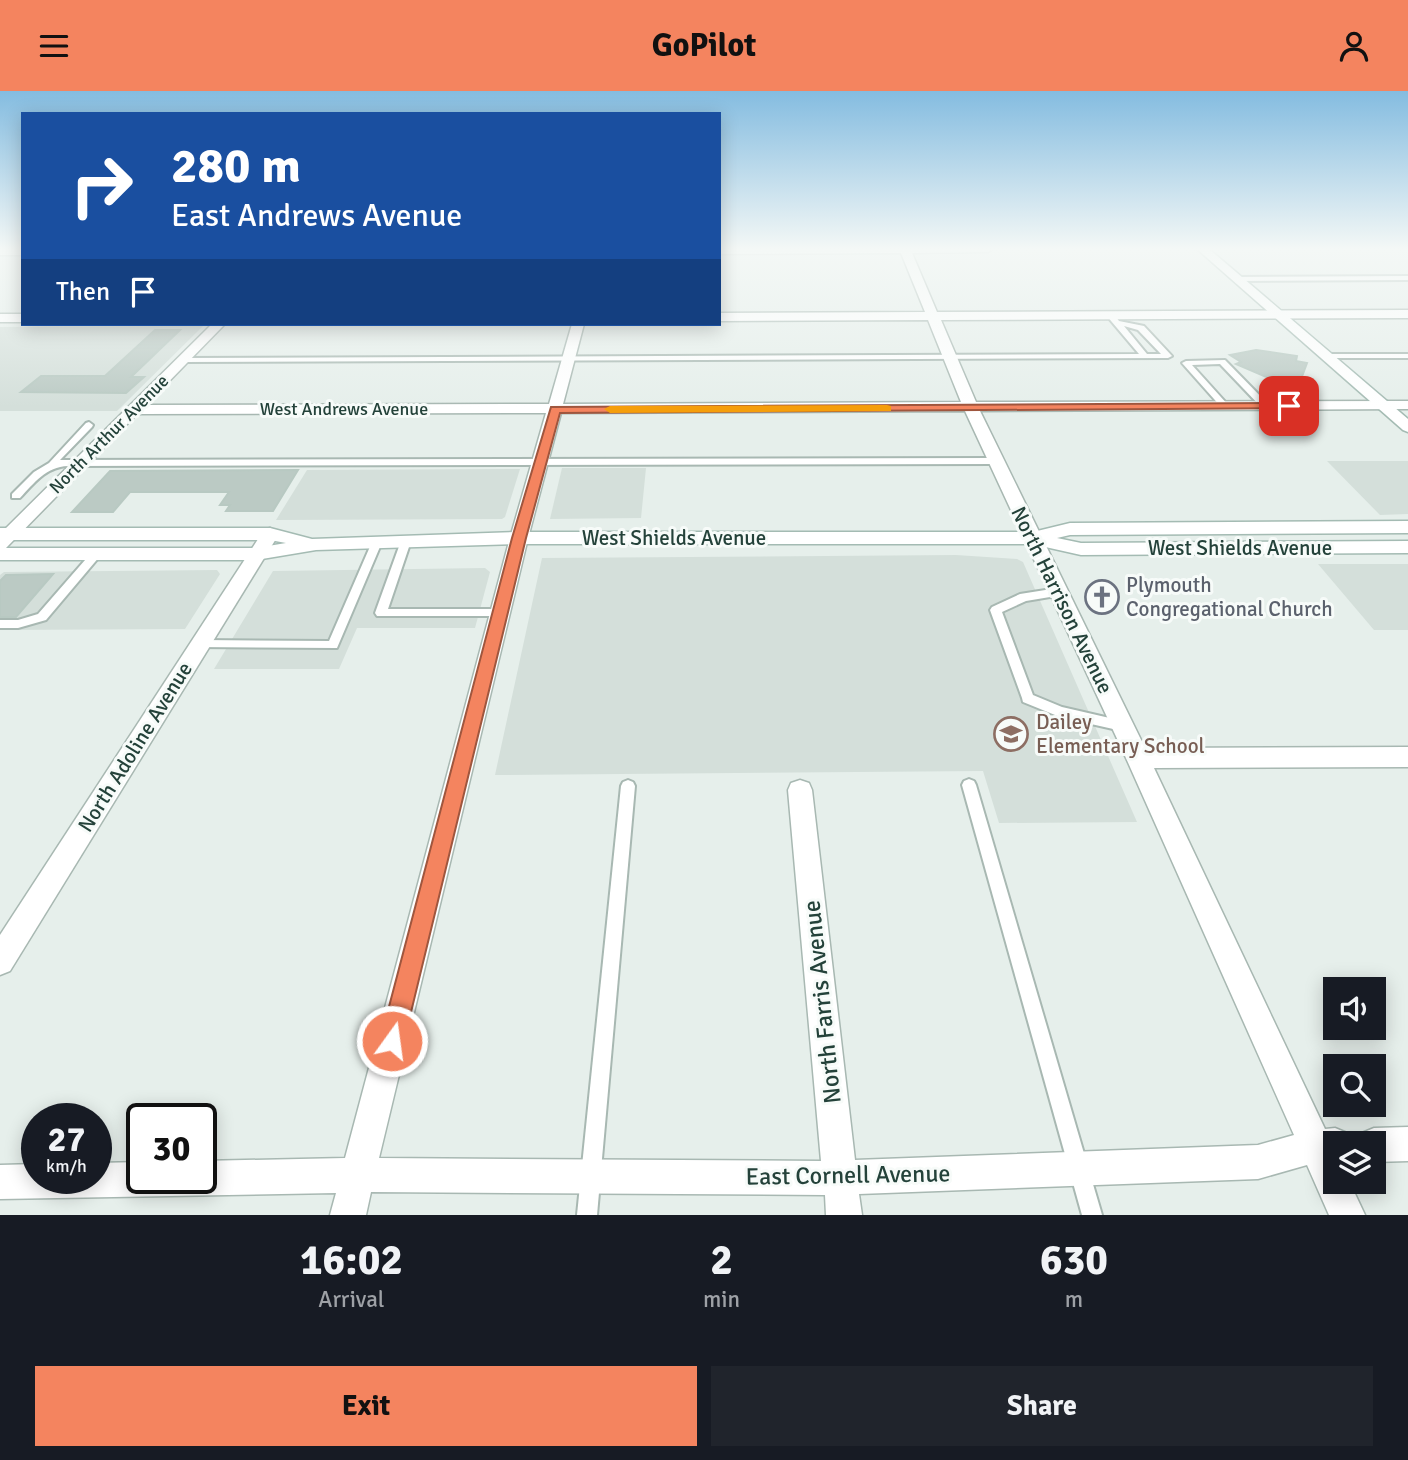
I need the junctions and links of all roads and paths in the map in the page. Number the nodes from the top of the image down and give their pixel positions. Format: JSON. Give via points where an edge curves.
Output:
{"nodes":[{"id":1,"x":926,"y":301,"type":"edge"},
{"id":2,"x":1262,"y":301,"type":"edge"},
{"id":3,"x":1277,"y":314,"type":"junction"},
{"id":4,"x":1408,"y":314,"type":"edge"},
{"id":5,"x":932,"y":316,"type":"junction"},
{"id":6,"x":721,"y":317,"type":"edge"},
{"id":7,"x":21,"y":318,"type":"edge"},
{"id":8,"x":0,"y":319,"type":"edge"},
{"id":9,"x":1112,"y":319,"type":"junction"},
{"id":10,"x":217,"y":326,"type":"edge"},
{"id":11,"x":577,"y":326,"type":"edge"},
{"id":12,"x":949,"y":356,"type":"junction"},
{"id":13,"x":1144,"y":356,"type":"junction"},
{"id":14,"x":1168,"y":356,"type":"junction"},
{"id":15,"x":1326,"y":356,"type":"junction"},
{"id":16,"x":1408,"y":356,"type":"edge"},
{"id":17,"x":568,"y":359,"type":"junction"},
{"id":18,"x":182,"y":360,"type":"junction"},
{"id":19,"x":1186,"y":363,"type":"junction"},
{"id":20,"x":1383,"y":405,"type":"junction"},
{"id":21,"x":1408,"y":405,"type":"edge"},
{"id":22,"x":1225,"y":406,"type":"junction"},
{"id":23,"x":1265,"y":406,"type":"junction"},
{"id":24,"x":971,"y":408,"type":"junction"},
{"id":25,"x":134,"y":409,"type":"junction"},
{"id":26,"x":555,"y":409,"type":"junction"},
{"id":27,"x":1406,"y":423,"type":"edge"},
{"id":28,"x":89,"y":425,"type":"dead end"},
{"id":29,"x":996,"y":461,"type":"junction"},
{"id":30,"x":53,"y":462,"type":"junction"},
{"id":31,"x":80,"y":464,"type":"junction"},
{"id":32,"x":540,"y":464,"type":"junction"},
{"id":33,"x":16,"y":496,"type":"dead end"},
{"id":34,"x":1408,"y":527,"type":"edge"},
{"id":35,"x":270,"y":534,"type":"junction"},
{"id":36,"x":3,"y":537,"type":"edge"},
{"id":37,"x":519,"y":538,"type":"junction"},
{"id":38,"x":1032,"y":538,"type":"junction"},
{"id":39,"x":407,"y":541,"type":"junction"},
{"id":40,"x":377,"y":542,"type":"junction"},
{"id":41,"x":316,"y":544,"type":"junction"},
{"id":42,"x":1406,"y":549,"type":"edge"},
{"id":43,"x":0,"y":554,"type":"edge"},
{"id":44,"x":96,"y":554,"type":"junction"},
{"id":45,"x":256,"y":554,"type":"junction"},
{"id":46,"x":1058,"y":592,"type":"junction"},
{"id":47,"x":500,"y":613,"type":"junction"},
{"id":48,"x":0,"y":624,"type":"edge"},
{"id":49,"x":200,"y":644,"type":"junction"},
{"id":50,"x":1122,"y":726,"type":"junction"},
{"id":51,"x":1408,"y":757,"type":"edge"},
{"id":52,"x":1138,"y":758,"type":"junction"},
{"id":53,"x":969,"y":785,"type":"dead end"},
{"id":54,"x":628,"y":786,"type":"dead end"},
{"id":55,"x":800,"y":790,"type":"dead end"},
{"id":56,"x":0,"y":961,"type":"edge"},
{"id":57,"x":1323,"y":1142,"type":"edge"},
{"id":58,"x":1408,"y":1144,"type":"edge"},
{"id":59,"x":1386,"y":1145,"type":"edge"},
{"id":60,"x":1323,"y":1146,"type":"edge"},
{"id":61,"x":1079,"y":1169,"type":"junction"},
{"id":62,"x":358,"y":1175,"type":"junction"},
{"id":63,"x":591,"y":1176,"type":"junction"},
{"id":64,"x":841,"y":1178,"type":"junction"},
{"id":65,"x":0,"y":1182,"type":"edge"},
{"id":66,"x":1340,"y":1194,"type":"edge"},
{"id":67,"x":348,"y":1215,"type":"edge"},
{"id":68,"x":587,"y":1215,"type":"edge"},
{"id":69,"x":844,"y":1215,"type":"edge"},
{"id":70,"x":1092,"y":1215,"type":"edge"},
{"id":71,"x":1347,"y":1215,"type":"edge"}],
"edges":[{"from":1,"to":5,"type":"street","name":"North Harrison Avenue"},
{"from":2,"to":3,"type":"street"},
{"from":3,"to":4,"type":"street"},
{"from":3,"to":9,"type":"street"},
{"from":3,"to":15,"type":"street"},
{"from":5,"to":6,"type":"street"},
{"from":5,"to":9,"type":"street"},
{"from":5,"to":12,"type":"street","name":"North Harrison Avenue"},
{"from":7,"to":8,"type":"street"},
{"from":9,"to":13,"type":"lane"},
{"from":9,"to":14,"type":"lane","via":[[1141,328]]},
{"from":10,"to":18,"type":"street","name":"North Arthur Avenue"},
{"from":11,"to":17,"type":"street"},
{"from":12,"to":13,"type":"lane"},
{"from":12,"to":17,"type":"lane"},
{"from":12,"to":24,"type":"street","name":"North Harrison Avenue"},
{"from":13,"to":14,"type":"lane"},
{"from":14,"to":19,"type":"lane"},
{"from":15,"to":16,"type":"lane"},
{"from":15,"to":20,"type":"street"},
{"from":17,"to":18,"type":"lane"},
{"from":17,"to":26,"type":"street"},
{"from":18,"to":25,"type":"street","name":"North Arthur Avenue"},
{"from":19,"to":22,"type":"lane"},
{"from":19,"to":23,"type":"lane","via":[[1222,362]]},
{"from":20,"to":21,"type":"street","name":"West Andrews Avenue"},
{"from":20,"to":23,"type":"street","name":"West Andrews Avenue"},
{"from":20,"to":27,"type":"street"},
{"from":22,"to":23,"type":"street","name":"West Andrews Avenue"},
{"from":22,"to":24,"type":"street","name":"West Andrews Avenue"},
{"from":24,"to":26,"type":"street","name":"West Andrews Avenue"},
{"from":24,"to":29,"type":"street","name":"North Harrison Avenue"},
{"from":25,"to":26,"type":"street","name":"West Andrews Avenue"},
{"from":25,"to":31,"type":"street","name":"North Arthur Avenue"},
{"from":26,"to":32,"type":"street"},
{"from":28,"to":30,"type":"lane"},
{"from":29,"to":32,"type":"lane"},
{"from":29,"to":38,"type":"street","name":"North Harrison Avenue"},
{"from":30,"to":31,"type":"lane"},
{"from":30,"to":33,"type":"lane"},
{"from":31,"to":32,"type":"lane"},
{"from":31,"to":36,"type":"street","name":"North Arthur Avenue"},
{"from":32,"to":37,"type":"street"},
{"from":34,"to":38,"type":"street","name":"West Shields Avenue","via":[[1070,529]]},
{"from":35,"to":36,"type":"street","name":"West Shields Avenue"},
{"from":35,"to":41,"type":"street","name":"West Shields Avenue"},
{"from":35,"to":45,"type":"street","name":"North Adoline Avenue"},
{"from":37,"to":38,"type":"street","name":"West Shields Avenue"},
{"from":37,"to":39,"type":"street","name":"West Shields Avenue"},
{"from":37,"to":47,"type":"street"},
{"from":38,"to":42,"type":"street","name":"West Shields Avenue","via":[[1081,549]]},
{"from":38,"to":46,"type":"street","name":"North Harrison Avenue"},
{"from":39,"to":40,"type":"street","name":"West Shields Avenue"},
{"from":39,"to":47,"type":"lane","via":[[381,613]]},
{"from":40,"to":41,"type":"street","name":"West Shields Avenue"},
{"from":40,"to":49,"type":"lane","via":[[332,645]]},
{"from":41,"to":45,"type":"street","name":"West Shields Avenue"},
{"from":43,"to":44,"type":"street","name":"West Shields Avenue"},
{"from":44,"to":45,"type":"street","name":"West Shields Avenue"},
{"from":44,"to":48,"type":"lane","via":[[42,617]]},
{"from":45,"to":49,"type":"street","name":"North Adoline Avenue"},
{"from":46,"to":50,"type":"street","name":"North Harrison Avenue"},
{"from":46,"to":50,"type":"lane","via":[[1024,597],[996,610],[1028,698],[1060,712]]},
{"from":47,"to":62,"type":"street"},
{"from":49,"to":56,"type":"street","name":"North Adoline Avenue"},
{"from":50,"to":52,"type":"street","name":"North Harrison Avenue"},
{"from":51,"to":52,"type":"street"},
{"from":52,"to":57,"type":"street","name":"North Harrison Avenue"},
{"from":53,"to":61,"type":"lane"},
{"from":54,"to":63,"type":"lane"},
{"from":55,"to":64,"type":"street","name":"North Farris Avenue"},
{"from":58,"to":59,"type":"street"},
{"from":60,"to":61,"type":"street","name":"East Cornell Avenue","via":[[1258,1162]]},
{"from":61,"to":64,"type":"street","name":"East Cornell Avenue"},
{"from":61,"to":70,"type":"lane"},
{"from":62,"to":63,"type":"street","name":"East Cornell Avenue"},
{"from":62,"to":65,"type":"street","name":"East Cornell Avenue"},
{"from":62,"to":67,"type":"street"},
{"from":63,"to":64,"type":"street","name":"East Cornell Avenue"},
{"from":63,"to":68,"type":"lane"},
{"from":64,"to":69,"type":"street","name":"North Farris Avenue"},
{"from":66,"to":71,"type":"street","name":"North Harrison Avenue"}]}
